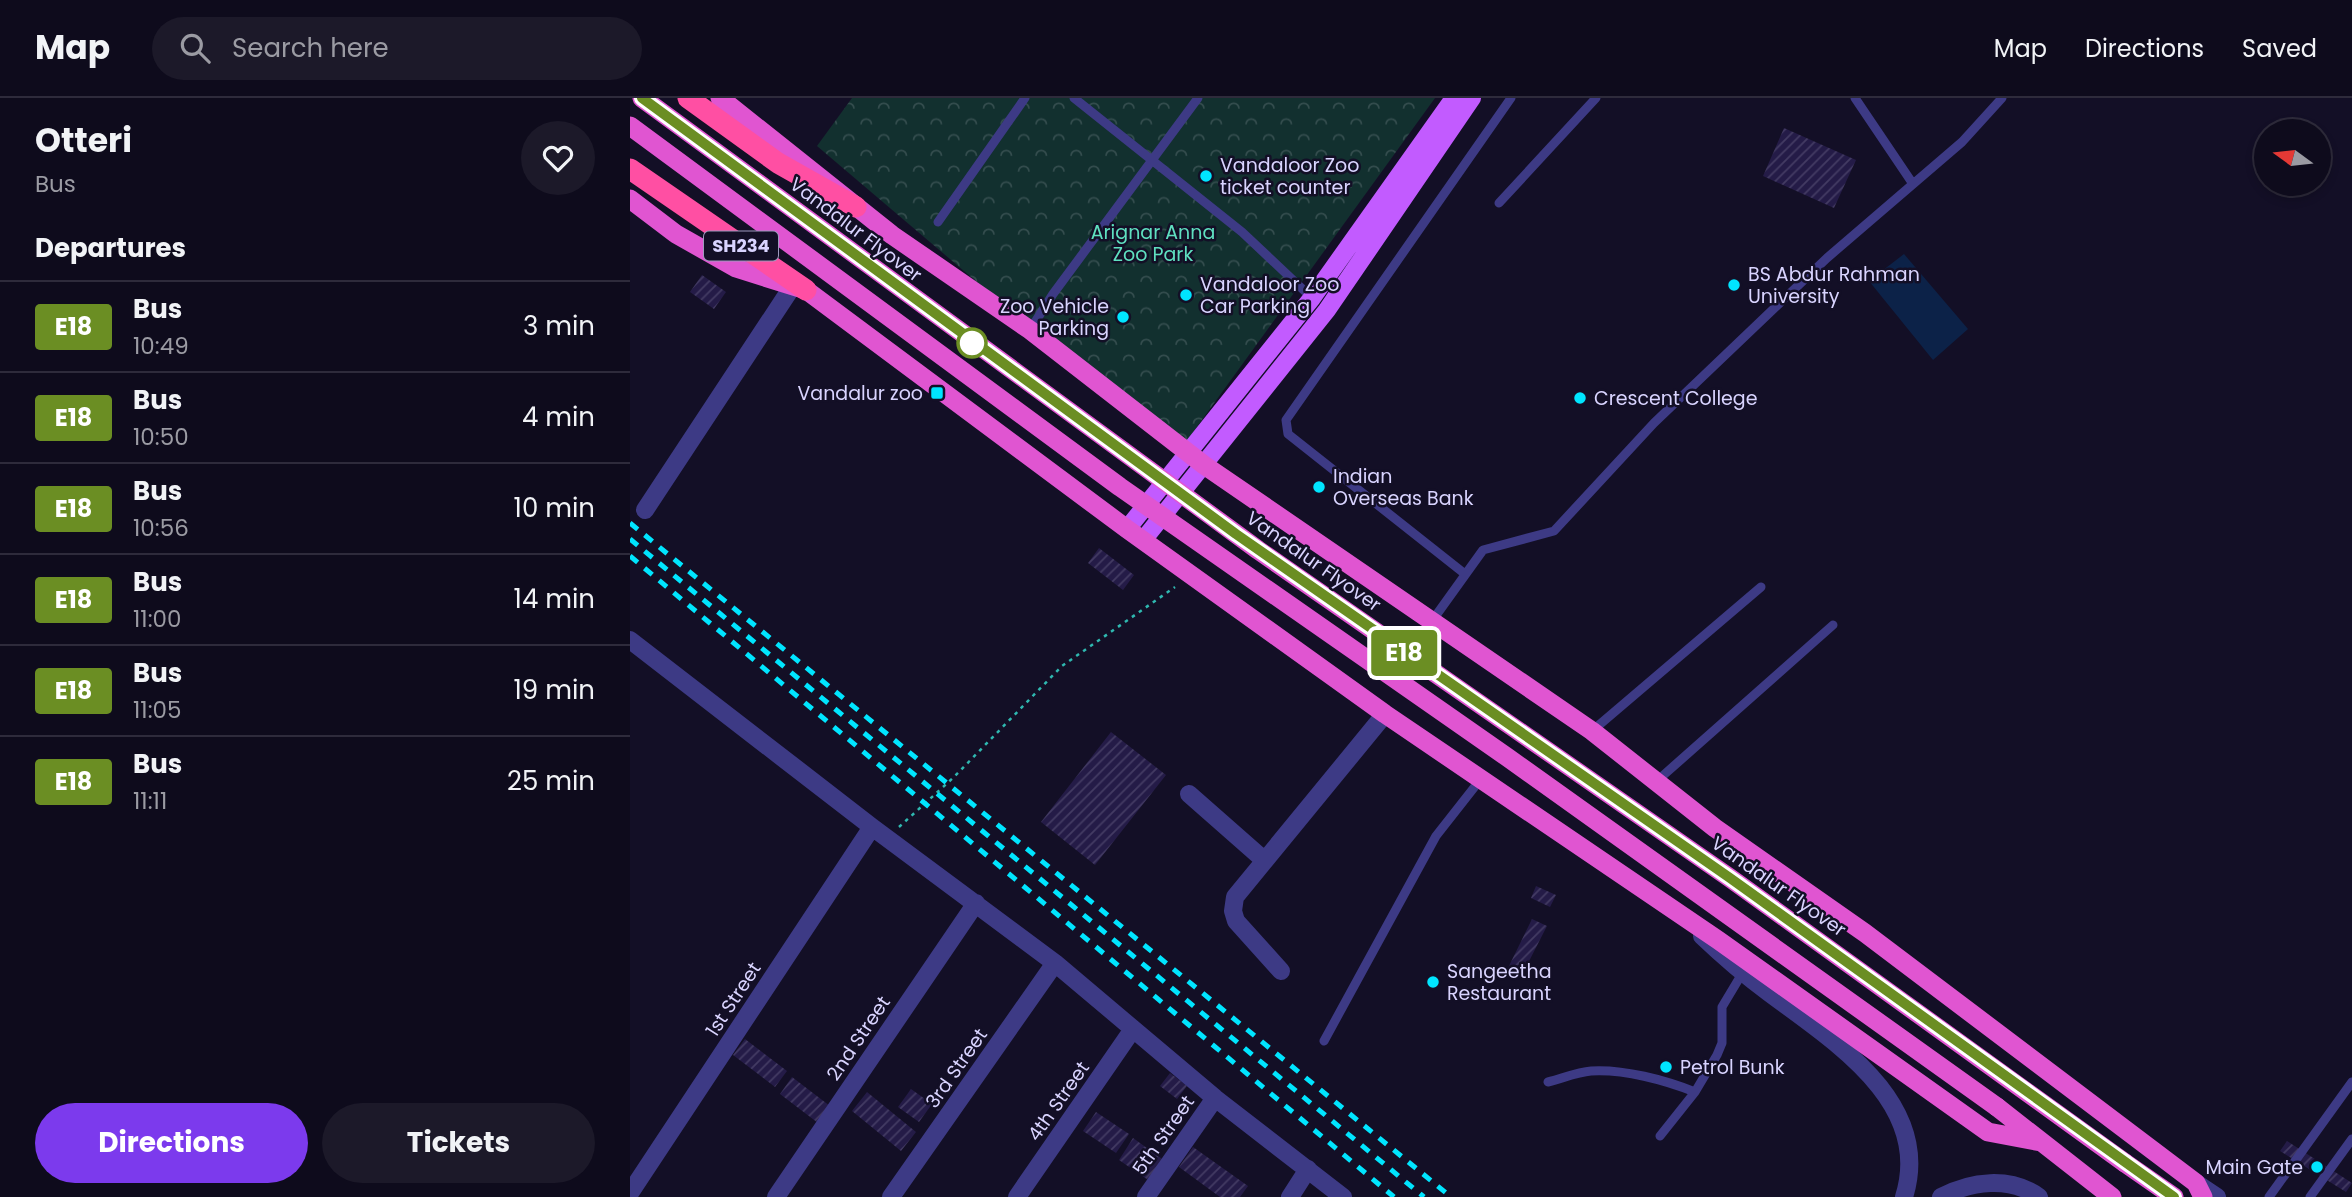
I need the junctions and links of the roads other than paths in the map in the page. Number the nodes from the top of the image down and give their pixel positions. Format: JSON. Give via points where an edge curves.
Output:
{"nodes":[{"id":1,"x":642,"y":98,"type":"edge"},
{"id":2,"x":688,"y":98,"type":"edge"},
{"id":3,"x":720,"y":98,"type":"edge"},
{"id":4,"x":1025,"y":98,"type":"edge"},
{"id":5,"x":1074,"y":98,"type":"edge"},
{"id":6,"x":1198,"y":98,"type":"edge"},
{"id":7,"x":1454,"y":98,"type":"edge"},
{"id":8,"x":1472,"y":98,"type":"edge"},
{"id":9,"x":1511,"y":98,"type":"edge"},
{"id":10,"x":1596,"y":98,"type":"edge"},
{"id":11,"x":1855,"y":98,"type":"edge"},
{"id":12,"x":2002,"y":98,"type":"edge"},
{"id":13,"x":630,"y":126,"type":"edge"},
{"id":14,"x":1153,"y":160,"type":"junction"},
{"id":15,"x":630,"y":169,"type":"edge"},
{"id":16,"x":1913,"y":184,"type":"junction"},
{"id":17,"x":630,"y":200,"type":"edge"},
{"id":18,"x":1499,"y":203,"type":"dead end"},
{"id":19,"x":856,"y":207,"type":"junction"},
{"id":20,"x":938,"y":222,"type":"dead end"},
{"id":21,"x":799,"y":288,"type":"junction"},
{"id":22,"x":1312,"y":298,"type":"junction"},
{"id":23,"x":1030,"y":330,"type":"junction"},
{"id":24,"x":1188,"y":453,"type":"junction"},
{"id":25,"x":1205,"y":465,"type":"junction"},
{"id":26,"x":645,"y":510,"type":"dead end"},
{"id":27,"x":1135,"y":534,"type":"junction"},
{"id":28,"x":1465,"y":573,"type":"junction"},
{"id":29,"x":1762,"y":587,"type":"dead end"},
{"id":30,"x":1432,"y":623,"type":"junction"},
{"id":31,"x":1833,"y":625,"type":"dead end"},
{"id":32,"x":630,"y":640,"type":"edge"},
{"id":33,"x":1385,"y":714,"type":"junction"},
{"id":34,"x":1592,"y":731,"type":"junction"},
{"id":35,"x":1480,"y":780,"type":"junction"},
{"id":36,"x":1658,"y":780,"type":"junction"},
{"id":37,"x":1189,"y":794,"type":"dead end"},
{"id":38,"x":876,"y":831,"type":"junction"},
{"id":39,"x":1264,"y":860,"type":"junction"},
{"id":40,"x":976,"y":903,"type":"junction"},
{"id":41,"x":1677,"y":912,"type":"junction"},
{"id":42,"x":1055,"y":963,"type":"junction"},
{"id":43,"x":1281,"y":971,"type":"dead end"},
{"id":44,"x":1743,"y":972,"type":"junction"},
{"id":45,"x":1133,"y":1029,"type":"junction"},
{"id":46,"x":1324,"y":1041,"type":"dead end"},
{"id":47,"x":1548,"y":1082,"type":"dead end"},
{"id":48,"x":2352,"y":1082,"type":"edge"},
{"id":49,"x":1695,"y":1092,"type":"junction"},
{"id":50,"x":1215,"y":1098,"type":"junction"},
{"id":51,"x":1660,"y":1136,"type":"dead end"},
{"id":52,"x":2352,"y":1139,"type":"edge"},
{"id":53,"x":2042,"y":1142,"type":"junction"},
{"id":54,"x":1308,"y":1169,"type":"junction"},
{"id":55,"x":2199,"y":1190,"type":"edge"},
{"id":56,"x":630,"y":1193,"type":"edge"},
{"id":57,"x":776,"y":1197,"type":"edge"},
{"id":58,"x":891,"y":1197,"type":"edge"},
{"id":59,"x":1017,"y":1197,"type":"edge"},
{"id":60,"x":1146,"y":1197,"type":"edge"},
{"id":61,"x":1290,"y":1197,"type":"edge"},
{"id":62,"x":1343,"y":1197,"type":"edge"},
{"id":63,"x":1903,"y":1197,"type":"edge"},
{"id":64,"x":1941,"y":1197,"type":"edge"},
{"id":65,"x":2039,"y":1197,"type":"edge"},
{"id":66,"x":2112,"y":1197,"type":"edge"},
{"id":67,"x":2174,"y":1197,"type":"edge"},
{"id":68,"x":2217,"y":1197,"type":"edge"},
{"id":69,"x":2269,"y":1197,"type":"edge"},
{"id":70,"x":2310,"y":1197,"type":"edge"}],
"edges":[{"from":1,"to":67,"type":"highway","name":"Vandalur Flyover","bridge":true,"via":[[1236,534],[1730,878]]},
{"from":2,"to":19,"type":"highway","via":[[778,163]]},
{"from":3,"to":19,"type":"highway"},
{"from":4,"to":20,"type":"lane"},
{"from":5,"to":14,"type":"lane"},
{"from":6,"to":14,"type":"lane"},
{"from":7,"to":22,"type":"main road"},
{"from":8,"to":25,"type":"main road","via":[[1326,310]]},
{"from":9,"to":28,"type":"lane","via":[[1286,421],[1288,434]]},
{"from":10,"to":18,"type":"lane"},
{"from":11,"to":16,"type":"lane"},
{"from":12,"to":16,"type":"lane","via":[[1962,142]]},
{"from":13,"to":53,"type":"highway","bridge":true,"via":[[1120,487],[1507,757]]},
{"from":14,"to":22,"type":"lane","via":[[1242,232]]},
{"from":14,"to":23,"type":"lane"},
{"from":15,"to":21,"type":"highway","number":"SH234"},
{"from":16,"to":28,"type":"lane","via":[[1827,258],[1654,423],[1554,531],[1483,550]]},
{"from":17,"to":21,"type":"highway","via":[[676,234],[736,268]]},
{"from":19,"to":23,"type":"highway"},
{"from":21,"to":26,"type":"street"},
{"from":21,"to":27,"type":"highway"},
{"from":22,"to":24,"type":"main road"},
{"from":23,"to":24,"type":"highway"},
{"from":24,"to":25,"type":"highway"},
{"from":24,"to":27,"type":"main road"},
{"from":25,"to":27,"type":"main road"},
{"from":25,"to":30,"type":"highway"},
{"from":27,"to":33,"type":"highway"},
{"from":28,"to":30,"type":"lane"},
{"from":29,"to":34,"type":"lane"},
{"from":30,"to":34,"type":"highway"},
{"from":31,"to":36,"type":"lane"},
{"from":32,"to":38,"type":"street"},
{"from":33,"to":35,"type":"highway"},
{"from":33,"to":39,"type":"street"},
{"from":34,"to":36,"type":"highway"},
{"from":35,"to":41,"type":"highway"},
{"from":35,"to":46,"type":"lane","via":[[1436,836]]},
{"from":36,"to":55,"type":"highway","via":[[1715,828],[1864,933]]},
{"from":37,"to":39,"type":"street"},
{"from":38,"to":40,"type":"street"},
{"from":38,"to":56,"type":"street","name":"1st Street"},
{"from":39,"to":43,"type":"street","via":[[1235,897],[1233,911],[1236,921]]},
{"from":40,"to":42,"type":"street"},
{"from":40,"to":57,"type":"street","name":"2nd Street"},
{"from":41,"to":44,"type":"street"},
{"from":41,"to":53,"type":"highway","via":[[1987,1132]]},
{"from":42,"to":45,"type":"street"},
{"from":42,"to":58,"type":"street","name":"3rd Street"},
{"from":44,"to":49,"type":"lane","via":[[1722,1007],[1722,1043]]},
{"from":44,"to":63,"type":"street","via":[[1855,1058],[1885,1094],[1902,1125],[1909,1157]]},
{"from":45,"to":50,"type":"street"},
{"from":45,"to":59,"type":"street","name":"4th Street"},
{"from":47,"to":49,"type":"lane","via":[[1589,1071],[1605,1072]]},
{"from":48,"to":69,"type":"lane"},
{"from":49,"to":51,"type":"lane"},
{"from":50,"to":54,"type":"street"},
{"from":50,"to":60,"type":"street","name":"5th Street"},
{"from":52,"to":70,"type":"lane"},
{"from":53,"to":66,"type":"highway"},
{"from":54,"to":61,"type":"street"},
{"from":54,"to":62,"type":"street"},
{"from":55,"to":68,"type":"street"},
{"from":64,"to":65,"type":"street","via":[[1974,1184],[2010,1184]]}]}
